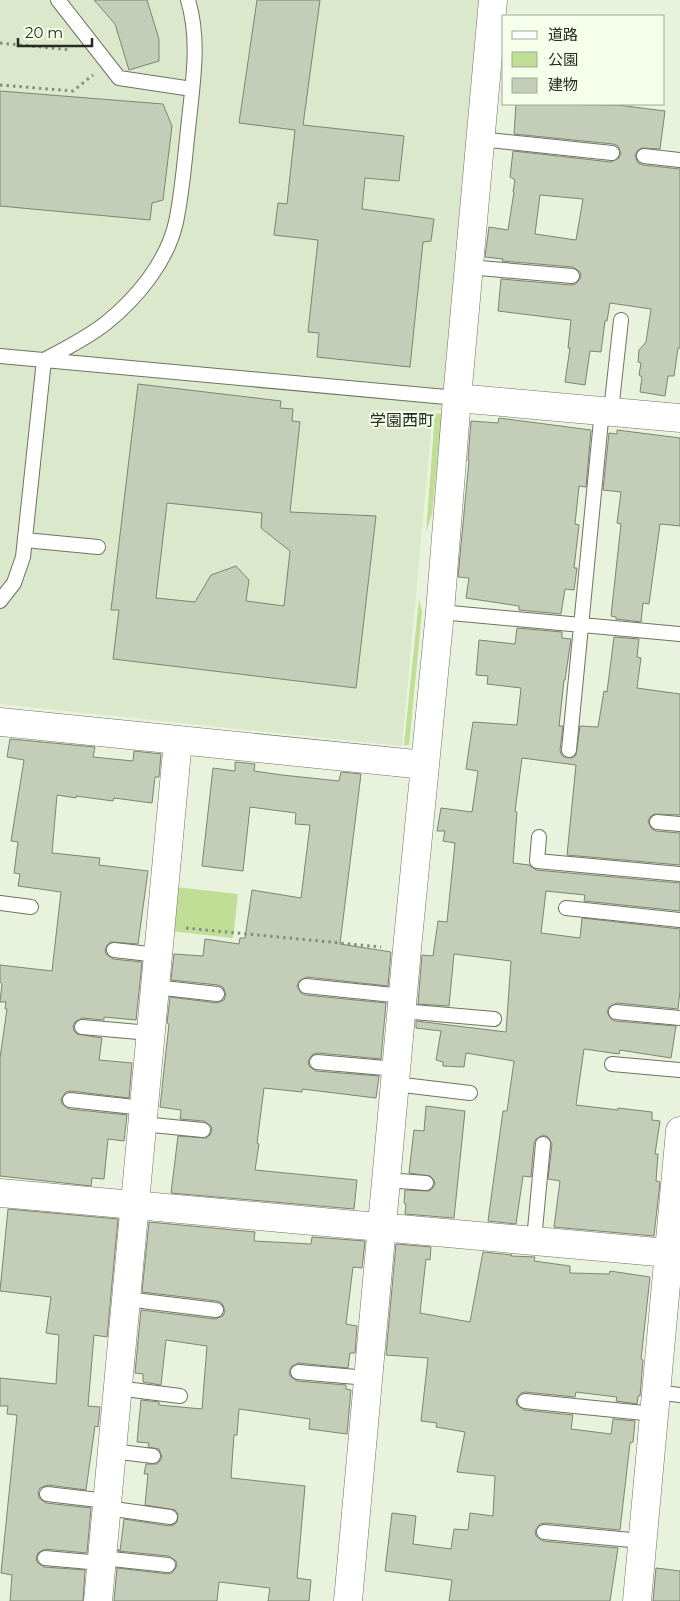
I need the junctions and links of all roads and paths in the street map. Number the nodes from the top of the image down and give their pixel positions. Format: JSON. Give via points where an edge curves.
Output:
{"nodes":[{"id":1,"x":58,"y":0,"type":"edge"},
{"id":2,"x":188,"y":0,"type":"edge"},
{"id":3,"x":496,"y":12,"type":"edge"},
{"id":4,"x":0,"y":43,"type":"edge"},
{"id":5,"x":99,"y":52,"type":"junction"},
{"id":6,"x":496,"y":59,"type":"edge"},
{"id":7,"x":108,"y":64,"type":"junction"},
{"id":8,"x":0,"y":85,"type":"edge"},
{"id":9,"x":192,"y":89,"type":"junction"},
{"id":10,"x":480,"y":140,"type":"junction"},
{"id":11,"x":612,"y":153,"type":"dead end"},
{"id":12,"x":644,"y":156,"type":"dead end"},
{"id":13,"x":680,"y":160,"type":"edge"},
{"id":14,"x":468,"y":267,"type":"junction"},
{"id":15,"x":572,"y":276,"type":"dead end"},
{"id":16,"x":621,"y":320,"type":"dead end"},
{"id":17,"x":0,"y":356,"type":"edge"},
{"id":18,"x":44,"y":360,"type":"junction"},
{"id":19,"x":457,"y":398,"type":"junction"},
{"id":20,"x":607,"y":411,"type":"junction"},
{"id":21,"x":680,"y":418,"type":"edge"},
{"id":22,"x":25,"y":540,"type":"junction"},
{"id":23,"x":98,"y":547,"type":"dead end"},
{"id":24,"x":0,"y":601,"type":"edge"},
{"id":25,"x":440,"y":612,"type":"junction"},
{"id":26,"x":582,"y":624,"type":"junction"},
{"id":27,"x":680,"y":634,"type":"edge"},
{"id":28,"x":0,"y":722,"type":"edge"},
{"id":29,"x":178,"y":740,"type":"junction"},
{"id":30,"x":569,"y":750,"type":"dead end"},
{"id":31,"x":425,"y":765,"type":"junction"},
{"id":32,"x":657,"y":822,"type":"dead end"},
{"id":33,"x":680,"y":824,"type":"edge"},
{"id":34,"x":539,"y":837,"type":"dead end"},
{"id":35,"x":680,"y":874,"type":"edge"},
{"id":36,"x":0,"y":903,"type":"edge"},
{"id":37,"x":31,"y":906,"type":"dead end"},
{"id":38,"x":566,"y":908,"type":"dead end"},
{"id":39,"x":680,"y":920,"type":"edge"},
{"id":40,"x":161,"y":925,"type":"junction"},
{"id":41,"x":114,"y":950,"type":"dead end"},
{"id":42,"x":407,"y":950,"type":"junction"},
{"id":43,"x":158,"y":956,"type":"junction"},
{"id":44,"x":306,"y":986,"type":"dead end"},
{"id":45,"x":155,"y":987,"type":"junction"},
{"id":46,"x":217,"y":994,"type":"dead end"},
{"id":47,"x":402,"y":1004,"type":"junction"},
{"id":48,"x":616,"y":1012,"type":"dead end"},
{"id":49,"x":680,"y":1018,"type":"edge"},
{"id":50,"x":494,"y":1019,"type":"dead end"},
{"id":51,"x":82,"y":1027,"type":"dead end"},
{"id":52,"x":150,"y":1032,"type":"junction"},
{"id":53,"x":317,"y":1062,"type":"dead end"},
{"id":54,"x":612,"y":1064,"type":"dead end"},
{"id":55,"x":680,"y":1070,"type":"edge"},
{"id":56,"x":395,"y":1077,"type":"junction"},
{"id":57,"x":470,"y":1093,"type":"dead end"},
{"id":58,"x":70,"y":1100,"type":"dead end"},
{"id":59,"x":143,"y":1116,"type":"junction"},
{"id":60,"x":203,"y":1130,"type":"dead end"},
{"id":61,"x":680,"y":1131,"type":"edge"},
{"id":62,"x":543,"y":1144,"type":"dead end"},
{"id":63,"x":386,"y":1180,"type":"junction"},
{"id":64,"x":426,"y":1182,"type":"dead end"},
{"id":65,"x":0,"y":1193,"type":"edge"},
{"id":66,"x":134,"y":1205,"type":"junction"},
{"id":67,"x":382,"y":1227,"type":"junction"},
{"id":68,"x":534,"y":1240,"type":"junction"},
{"id":69,"x":674,"y":1253,"type":"edge"},
{"id":70,"x":126,"y":1299,"type":"junction"},
{"id":71,"x":216,"y":1310,"type":"dead end"},
{"id":72,"x":298,"y":1372,"type":"dead end"},
{"id":73,"x":368,"y":1378,"type":"junction"},
{"id":74,"x":118,"y":1388,"type":"junction"},
{"id":75,"x":180,"y":1396,"type":"dead end"},
{"id":76,"x":663,"y":1400,"type":"edge"},
{"id":77,"x":525,"y":1401,"type":"dead end"},
{"id":78,"x":112,"y":1451,"type":"junction"},
{"id":79,"x":153,"y":1456,"type":"dead end"},
{"id":80,"x":47,"y":1494,"type":"dead end"},
{"id":81,"x":107,"y":1504,"type":"junction"},
{"id":82,"x":170,"y":1517,"type":"dead end"},
{"id":83,"x":544,"y":1532,"type":"dead end"},
{"id":84,"x":642,"y":1541,"type":"junction"},
{"id":85,"x":45,"y":1558,"type":"dead end"},
{"id":86,"x":102,"y":1561,"type":"junction"},
{"id":87,"x":168,"y":1566,"type":"dead end"},
{"id":88,"x":98,"y":1601,"type":"edge"},
{"id":89,"x":348,"y":1601,"type":"edge"},
{"id":90,"x":637,"y":1601,"type":"edge"}],
"edges":[{"from":1,"to":5,"type":"lane"},
{"from":2,"to":9,"type":"lane","via":[[195,36]]},
{"from":3,"to":6,"type":"street"},
{"from":4,"to":5,"type":"path"},
{"from":5,"to":7,"type":"lane"},
{"from":6,"to":10,"type":"street"},
{"from":7,"to":8,"type":"path","via":[[73,91]]},
{"from":7,"to":9,"type":"lane","via":[[119,78]]},
{"from":9,"to":18,"type":"lane","via":[[181,194],[168,246],[142,288],[125,305],[97,329]]},
{"from":10,"to":11,"type":"lane"},
{"from":10,"to":14,"type":"street"},
{"from":12,"to":13,"type":"lane"},
{"from":14,"to":15,"type":"lane"},
{"from":14,"to":19,"type":"street"},
{"from":16,"to":20,"type":"lane"},
{"from":17,"to":18,"type":"lane"},
{"from":18,"to":19,"type":"lane"},
{"from":18,"to":22,"type":"lane"},
{"from":19,"to":20,"type":"street"},
{"from":19,"to":25,"type":"street"},
{"from":20,"to":21,"type":"street"},
{"from":20,"to":26,"type":"lane"},
{"from":22,"to":23,"type":"lane"},
{"from":22,"to":24,"type":"lane","via":[[14,583]]},
{"from":25,"to":26,"type":"lane"},
{"from":25,"to":31,"type":"street"},
{"from":26,"to":27,"type":"lane"},
{"from":26,"to":30,"type":"lane"},
{"from":28,"to":29,"type":"street"},
{"from":29,"to":31,"type":"street"},
{"from":29,"to":40,"type":"street"},
{"from":31,"to":42,"type":"street"},
{"from":32,"to":33,"type":"lane"},
{"from":34,"to":35,"type":"lane","via":[[537,861]]},
{"from":36,"to":37,"type":"lane"},
{"from":38,"to":39,"type":"lane"},
{"from":40,"to":42,"type":"path"},
{"from":40,"to":43,"type":"street"},
{"from":41,"to":43,"type":"lane"},
{"from":42,"to":47,"type":"street"},
{"from":43,"to":45,"type":"street"},
{"from":44,"to":47,"type":"lane"},
{"from":45,"to":46,"type":"lane"},
{"from":45,"to":52,"type":"street"},
{"from":47,"to":50,"type":"lane"},
{"from":47,"to":56,"type":"street"},
{"from":48,"to":49,"type":"lane"},
{"from":51,"to":52,"type":"lane"},
{"from":52,"to":59,"type":"street"},
{"from":53,"to":56,"type":"lane"},
{"from":54,"to":55,"type":"lane"},
{"from":56,"to":57,"type":"lane"},
{"from":56,"to":63,"type":"street"},
{"from":58,"to":59,"type":"lane"},
{"from":59,"to":60,"type":"lane"},
{"from":59,"to":66,"type":"street"},
{"from":61,"to":69,"type":"street"},
{"from":62,"to":68,"type":"lane"},
{"from":63,"to":64,"type":"lane"},
{"from":63,"to":67,"type":"street"},
{"from":65,"to":66,"type":"street"},
{"from":66,"to":67,"type":"street"},
{"from":66,"to":70,"type":"street"},
{"from":67,"to":68,"type":"street"},
{"from":67,"to":73,"type":"street"},
{"from":68,"to":69,"type":"street"},
{"from":69,"to":76,"type":"street"},
{"from":70,"to":71,"type":"lane"},
{"from":70,"to":74,"type":"street"},
{"from":72,"to":73,"type":"lane"},
{"from":73,"to":89,"type":"street"},
{"from":74,"to":75,"type":"lane"},
{"from":74,"to":78,"type":"street"},
{"from":76,"to":77,"type":"lane"},
{"from":76,"to":84,"type":"street"},
{"from":78,"to":79,"type":"lane"},
{"from":78,"to":81,"type":"street"},
{"from":80,"to":81,"type":"lane"},
{"from":81,"to":82,"type":"lane"},
{"from":81,"to":86,"type":"street"},
{"from":83,"to":84,"type":"lane"},
{"from":84,"to":90,"type":"street"},
{"from":85,"to":86,"type":"lane"},
{"from":86,"to":87,"type":"lane"},
{"from":86,"to":88,"type":"street"}]}
